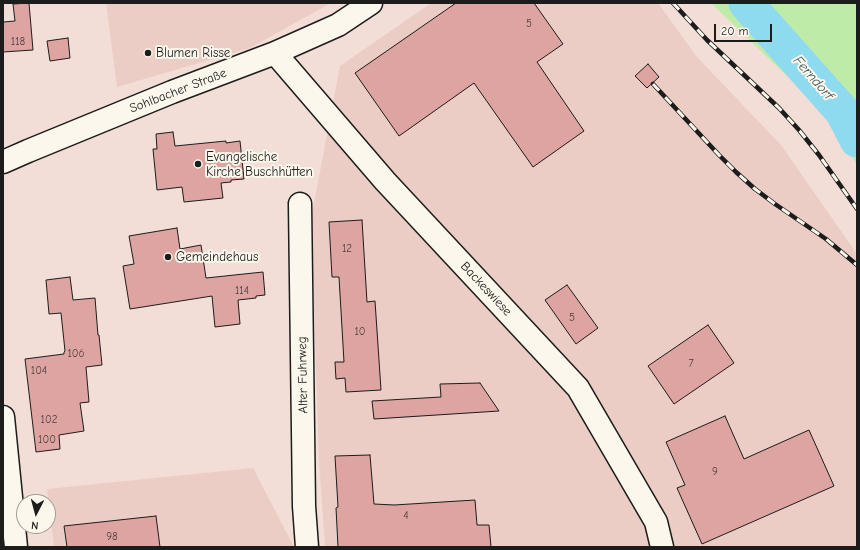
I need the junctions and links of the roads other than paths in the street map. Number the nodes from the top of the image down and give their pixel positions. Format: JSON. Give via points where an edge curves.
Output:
{"nodes":[{"id":1,"x":371,"y":3,"type":"edge"},
{"id":2,"x":275,"y":53,"type":"junction"},
{"id":3,"x":3,"y":162,"type":"edge"},
{"id":4,"x":300,"y":204,"type":"dead end"},
{"id":5,"x":3,"y":417,"type":"edge"},
{"id":6,"x":16,"y":547,"type":"edge"},
{"id":7,"x":307,"y":547,"type":"edge"},
{"id":8,"x":662,"y":547,"type":"edge"}],
"edges":[{"from":1,"to":2,"type":"street","name":"Sohlbacher Straße","via":[[338,25]]},
{"from":2,"to":3,"type":"street","name":"Sohlbacher Straße","via":[[172,92]]},
{"from":2,"to":8,"type":"street","name":"Backeswiese","via":[[386,181],[578,388],[656,522]]},
{"from":4,"to":7,"type":"street","name":"Alter Fuhrweg","via":[[304,506]]},
{"from":5,"to":6,"type":"street"}]}
